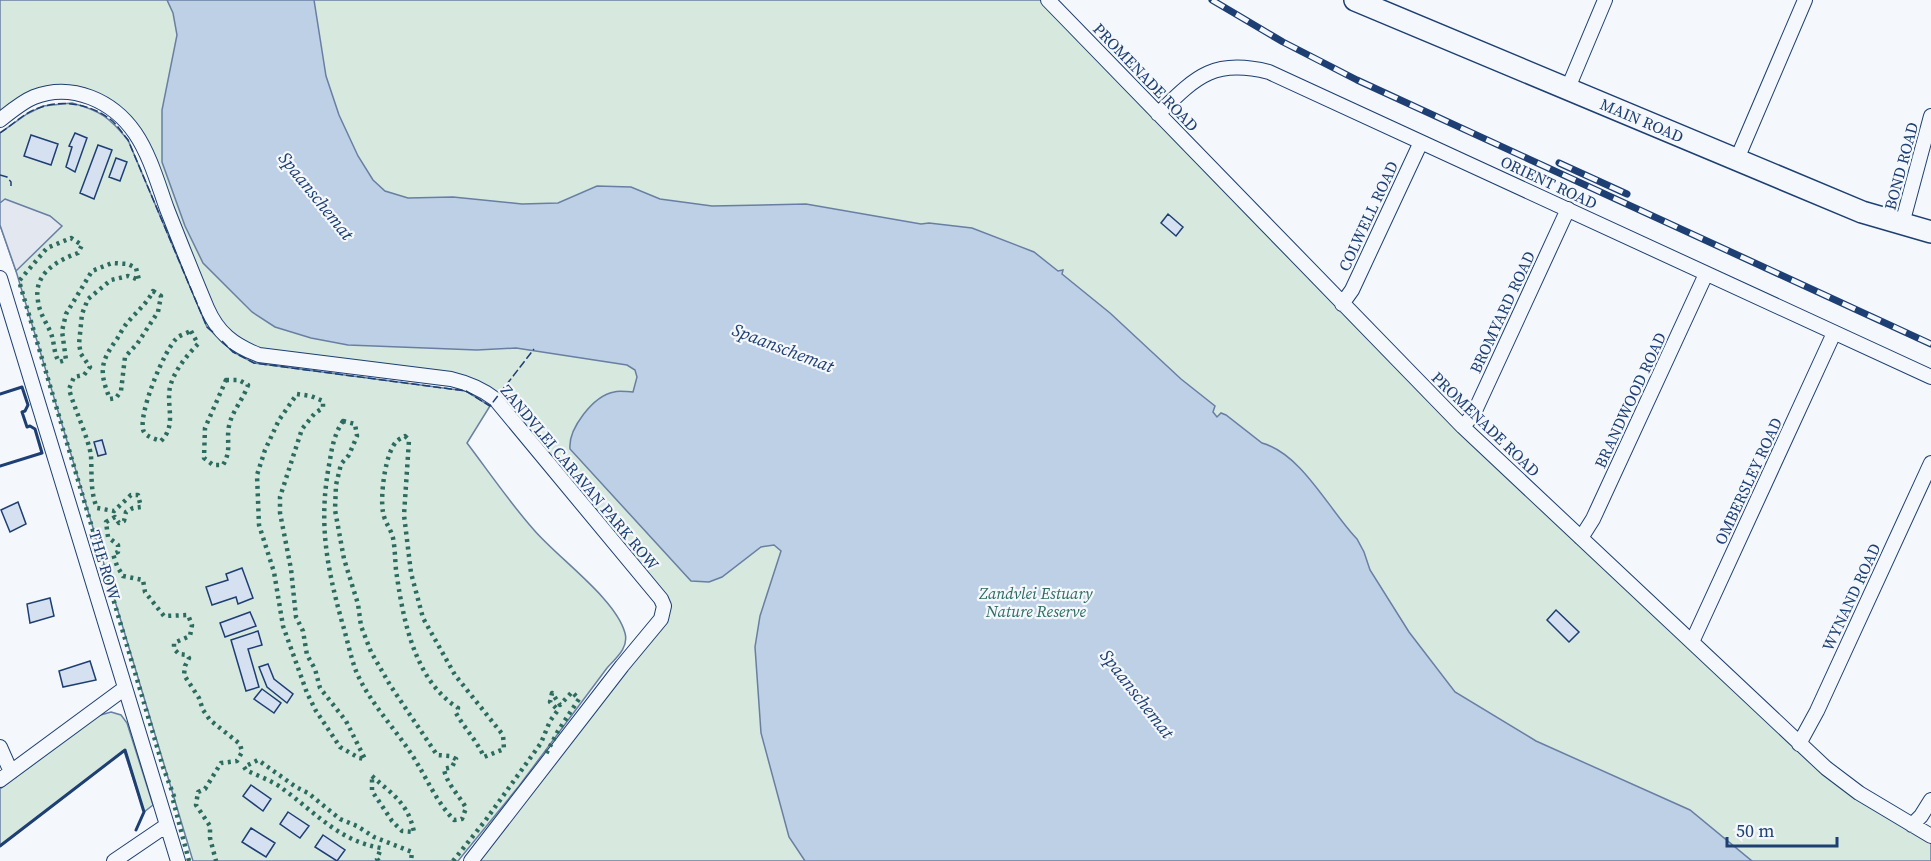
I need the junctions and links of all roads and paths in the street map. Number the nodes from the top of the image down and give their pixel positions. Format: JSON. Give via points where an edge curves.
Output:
{"nodes":[{"id":1,"x":1048,"y":0,"type":"edge"},
{"id":2,"x":1355,"y":0,"type":"edge"},
{"id":3,"x":1605,"y":0,"type":"edge"},
{"id":4,"x":1805,"y":0,"type":"edge"},
{"id":5,"x":1568,"y":88,"type":"junction"},
{"id":6,"x":1158,"y":114,"type":"junction"},
{"id":7,"x":1931,"y":116,"type":"edge"},
{"id":8,"x":0,"y":120,"type":"edge"},
{"id":9,"x":1421,"y":142,"type":"junction"},
{"id":10,"x":1737,"y":159,"type":"junction"},
{"id":11,"x":1568,"y":209,"type":"junction"},
{"id":12,"x":1902,"y":224,"type":"junction"},
{"id":13,"x":1931,"y":232,"type":"edge"},
{"id":14,"x":1706,"y":274,"type":"junction"},
{"id":15,"x":0,"y":278,"type":"edge"},
{"id":16,"x":1342,"y":304,"type":"junction"},
{"id":17,"x":1834,"y":333,"type":"junction"},
{"id":18,"x":1931,"y":378,"type":"edge"},
{"id":19,"x":1463,"y":427,"type":"junction"},
{"id":20,"x":1931,"y":463,"type":"edge"},
{"id":21,"x":1581,"y":538,"type":"junction"},
{"id":22,"x":1692,"y":642,"type":"junction"},
{"id":23,"x":125,"y":688,"type":"junction"},
{"id":24,"x":1799,"y":744,"type":"junction"},
{"id":25,"x":0,"y":747,"type":"edge"},
{"id":26,"x":12,"y":772,"type":"junction"},
{"id":27,"x":0,"y":780,"type":"edge"},
{"id":28,"x":1931,"y":800,"type":"edge"},
{"id":29,"x":167,"y":825,"type":"junction"},
{"id":30,"x":1912,"y":825,"type":"junction"},
{"id":31,"x":1931,"y":836,"type":"edge"},
{"id":32,"x":114,"y":861,"type":"edge"},
{"id":33,"x":178,"y":861,"type":"edge"},
{"id":34,"x":471,"y":861,"type":"edge"}],
"edges":[{"from":1,"to":6,"type":"street","name":"PROMENADE ROAD"},
{"from":2,"to":5,"type":"main road","name":"MAIN ROAD"},
{"from":3,"to":5,"type":"street"},
{"from":4,"to":10,"type":"street"},
{"from":5,"to":10,"type":"main road","name":"MAIN ROAD"},
{"from":6,"to":9,"type":"street","name":"ORIENT ROAD","via":[[1212,70],[1250,67],[1269,72]]},
{"from":6,"to":16,"type":"street","name":"PROMENADE ROAD"},
{"from":7,"to":12,"type":"street","name":"BOND ROAD"},
{"from":8,"to":34,"type":"street","name":"ZANDVLEI CARAVAN PARK ROW","via":[[34,97],[49,93],[90,96],[107,105],[124,118],[136,135],[209,314],[226,336],[259,355],[451,379],[487,393],[661,599],[661,619]]},
{"from":9,"to":11,"type":"street","name":"ORIENT ROAD"},
{"from":9,"to":16,"type":"street","name":"COLWELL ROAD"},
{"from":10,"to":12,"type":"main road","name":"MAIN ROAD","via":[[1862,212]]},
{"from":11,"to":14,"type":"street","name":"ORIENT ROAD"},
{"from":11,"to":19,"type":"street","name":"BROMYARD ROAD","via":[[1474,413]]},
{"from":12,"to":13,"type":"main road","name":"MAIN ROAD"},
{"from":14,"to":17,"type":"street","name":"ORIENT ROAD"},
{"from":14,"to":21,"type":"street","name":"BRANDWOOD ROAD"},
{"from":15,"to":23,"type":"street","name":"THE ROW"},
{"from":16,"to":19,"type":"street","name":"PROMENADE ROAD"},
{"from":17,"to":18,"type":"street","name":"ORIENT ROAD"},
{"from":17,"to":22,"type":"street","name":"OMBERSLEY ROAD"},
{"from":19,"to":21,"type":"street","name":"PROMENADE ROAD"},
{"from":20,"to":24,"type":"street","name":"WYNAND ROAD"},
{"from":21,"to":22,"type":"street","name":"PROMENADE ROAD"},
{"from":22,"to":24,"type":"street","name":"PROMENADE ROAD"},
{"from":23,"to":26,"type":"street"},
{"from":23,"to":29,"type":"street","name":"THE ROW"},
{"from":24,"to":30,"type":"street","name":"PROMENADE ROAD","via":[[1852,789]]},
{"from":25,"to":26,"type":"street"},
{"from":26,"to":27,"type":"street"},
{"from":28,"to":30,"type":"street"},
{"from":29,"to":32,"type":"street"},
{"from":29,"to":33,"type":"street","name":"THE ROW"},
{"from":30,"to":31,"type":"street","name":"PROMENADE ROAD"}]}
